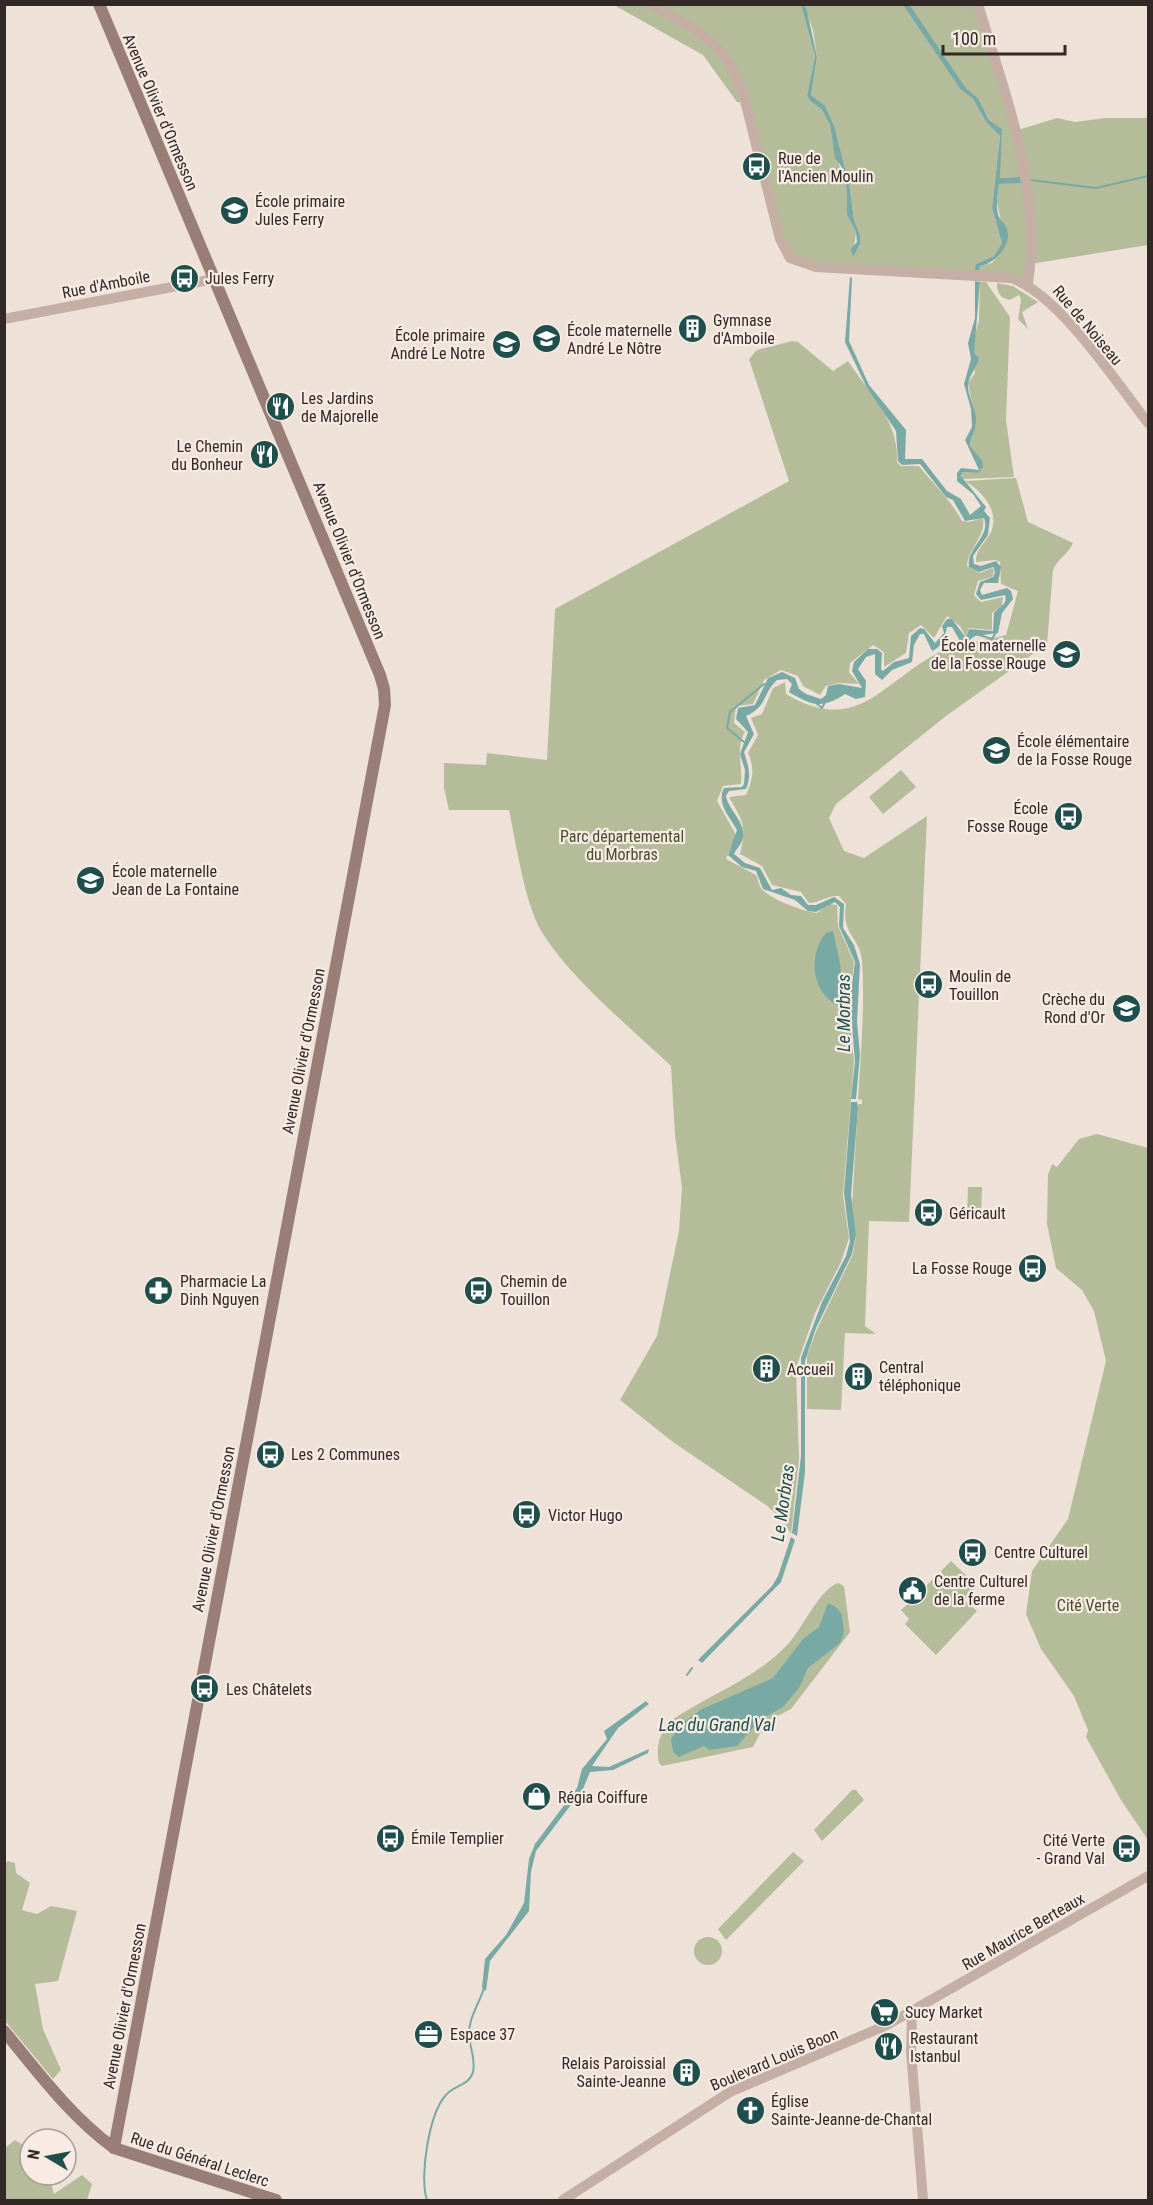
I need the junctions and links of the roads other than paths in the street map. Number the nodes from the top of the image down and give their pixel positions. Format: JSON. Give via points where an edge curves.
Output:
{"nodes":[{"id":1,"x":99,"y":4,"type":"edge"},
{"id":2,"x":651,"y":4,"type":"edge"},
{"id":3,"x":978,"y":4,"type":"edge"},
{"id":4,"x":214,"y":279,"type":"junction"},
{"id":5,"x":1028,"y":284,"type":"junction"},
{"id":6,"x":4,"y":319,"type":"edge"},
{"id":7,"x":1149,"y":423,"type":"edge"},
{"id":8,"x":1149,"y":1876,"type":"edge"},
{"id":9,"x":912,"y":2012,"type":"junction"},
{"id":10,"x":4,"y":2031,"type":"edge"},
{"id":11,"x":114,"y":2148,"type":"junction"},
{"id":12,"x":276,"y":2200,"type":"edge"},
{"id":13,"x":564,"y":2200,"type":"edge"},
{"id":14,"x":923,"y":2200,"type":"edge"}],
"edges":[{"from":1,"to":4,"type":"main road","name":"Avenue Olivier d'Ormesson"},
{"from":2,"to":5,"type":"street","name":"Rue de Noiseau","via":[[699,32],[729,63],[743,93],[784,250],[802,263],[832,268],[1011,278]]},
{"from":3,"to":5,"type":"street","via":[[1022,149],[1031,247]]},
{"from":4,"to":6,"type":"street","name":"Rue d'Amboile"},
{"from":4,"to":11,"type":"main road","name":"Avenue Olivier d'Ormesson","via":[[380,675],[385,705]]},
{"from":5,"to":7,"type":"street","name":"Rue de Noiseau","via":[[1052,304]]},
{"from":8,"to":9,"type":"street","name":"Rue Maurice Berteaux"},
{"from":9,"to":13,"type":"street","name":"Boulevard Louis Boon","via":[[858,2040],[730,2092]]},
{"from":9,"to":14,"type":"street","via":[[911,2052]]},
{"from":10,"to":11,"type":"main road","via":[[61,2100]]},
{"from":11,"to":12,"type":"main road","name":"Rue du Général Leclerc"}]}
